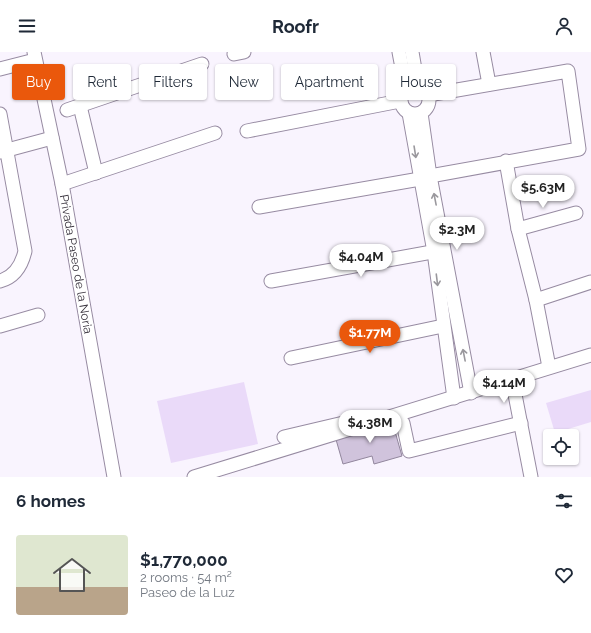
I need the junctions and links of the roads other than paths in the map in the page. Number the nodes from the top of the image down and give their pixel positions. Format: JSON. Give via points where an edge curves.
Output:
{"nodes":[{"id":1,"x":399,"y":52,"type":"edge"},
{"id":2,"x":412,"y":52,"type":"edge"},
{"id":3,"x":484,"y":52,"type":"edge"},
{"id":4,"x":35,"y":56,"type":"edge"},
{"id":5,"x":405,"y":64,"type":"edge"},
{"id":6,"x":414,"y":64,"type":"edge"},
{"id":7,"x":0,"y":69,"type":"edge"},
{"id":8,"x":489,"y":84,"type":"junction"},
{"id":9,"x":139,"y":86,"type":"edge"},
{"id":10,"x":456,"y":87,"type":"edge"},
{"id":11,"x":423,"y":100,"type":"edge"},
{"id":12,"x":400,"y":101,"type":"joint"},
{"id":13,"x":80,"y":106,"type":"junction"},
{"id":14,"x":67,"y":110,"type":"dead end"},
{"id":15,"x":415,"y":113,"type":"junction"},
{"id":16,"x":0,"y":114,"type":"edge"},
{"id":17,"x":247,"y":130,"type":"dead end"},
{"id":18,"x":215,"y":133,"type":"dead end"},
{"id":19,"x":52,"y":138,"type":"junction"},
{"id":20,"x":4,"y":151,"type":"edge"},
{"id":21,"x":506,"y":161,"type":"junction"},
{"id":22,"x":96,"y":173,"type":"junction"},
{"id":23,"x":425,"y":177,"type":"junction"},
{"id":24,"x":62,"y":184,"type":"junction"},
{"id":25,"x":259,"y":207,"type":"dead end"},
{"id":26,"x":576,"y":212,"type":"dead end"},
{"id":27,"x":518,"y":229,"type":"junction"},
{"id":28,"x":439,"y":251,"type":"junction"},
{"id":29,"x":0,"y":281,"type":"edge"},
{"id":30,"x":271,"y":281,"type":"dead end"},
{"id":31,"x":591,"y":282,"type":"edge"},
{"id":32,"x":536,"y":300,"type":"junction"},
{"id":33,"x":38,"y":315,"type":"dead end"},
{"id":34,"x":0,"y":326,"type":"edge"},
{"id":35,"x":443,"y":326,"type":"junction"},
{"id":36,"x":591,"y":355,"type":"edge"},
{"id":37,"x":291,"y":358,"type":"dead end"},
{"id":38,"x":549,"y":367,"type":"junction"},
{"id":39,"x":512,"y":379,"type":"junction"},
{"id":40,"x":471,"y":393,"type":"junction"},
{"id":41,"x":454,"y":398,"type":"junction"},
{"id":42,"x":403,"y":423,"type":"dead end"},
{"id":43,"x":521,"y":424,"type":"junction"},
{"id":44,"x":284,"y":437,"type":"dead end"},
{"id":45,"x":114,"y":477,"type":"edge"},
{"id":46,"x":194,"y":477,"type":"edge"},
{"id":47,"x":531,"y":477,"type":"edge"}],
"edges":[{"from":1,"to":5,"type":"street"},
{"from":2,"to":6,"type":"street"},
{"from":3,"to":8,"type":"street"},
{"from":4,"to":7,"type":"street"},
{"from":4,"to":19,"type":"street","name":"Privada Paseo de la Noria"},
{"from":8,"to":10,"type":"street"},
{"from":8,"to":21,"type":"street","via":[[568,71],[579,149]]},
{"from":9,"to":13,"type":"street"},
{"from":11,"to":15,"type":"street","via":[[427,107]]},
{"from":12,"to":15,"type":"street","via":[[402,106]]},
{"from":12,"to":17,"type":"street"},
{"from":13,"to":14,"type":"street"},
{"from":13,"to":22,"type":"street"},
{"from":15,"to":23,"type":"street"},
{"from":16,"to":20,"type":"street"},
{"from":18,"to":22,"type":"street"},
{"from":19,"to":20,"type":"street"},
{"from":19,"to":24,"type":"street","name":"Privada Paseo de la Noria"},
{"from":20,"to":29,"type":"street","via":[[25,251],[23,262],[16,271]]},
{"from":21,"to":23,"type":"street"},
{"from":21,"to":27,"type":"street"},
{"from":22,"to":24,"type":"street"},
{"from":23,"to":25,"type":"street"},
{"from":23,"to":28,"type":"street"},
{"from":24,"to":45,"type":"street","name":"Privada Paseo de la Noria"},
{"from":26,"to":27,"type":"street"},
{"from":27,"to":32,"type":"street"},
{"from":28,"to":30,"type":"street"},
{"from":28,"to":35,"type":"street","one_way":true},
{"from":40,"to":28,"type":"street","one_way":true},
{"from":31,"to":32,"type":"street"},
{"from":32,"to":38,"type":"street"},
{"from":33,"to":34,"type":"street"},
{"from":35,"to":37,"type":"street"},
{"from":35,"to":41,"type":"street"},
{"from":36,"to":38,"type":"street"},
{"from":38,"to":39,"type":"street"},
{"from":39,"to":40,"type":"street"},
{"from":39,"to":43,"type":"street"},
{"from":40,"to":41,"type":"street"},
{"from":41,"to":44,"type":"street","via":[[447,395]]},
{"from":41,"to":46,"type":"street"},
{"from":42,"to":43,"type":"street","via":[[409,450]]},
{"from":43,"to":47,"type":"street"}]}
